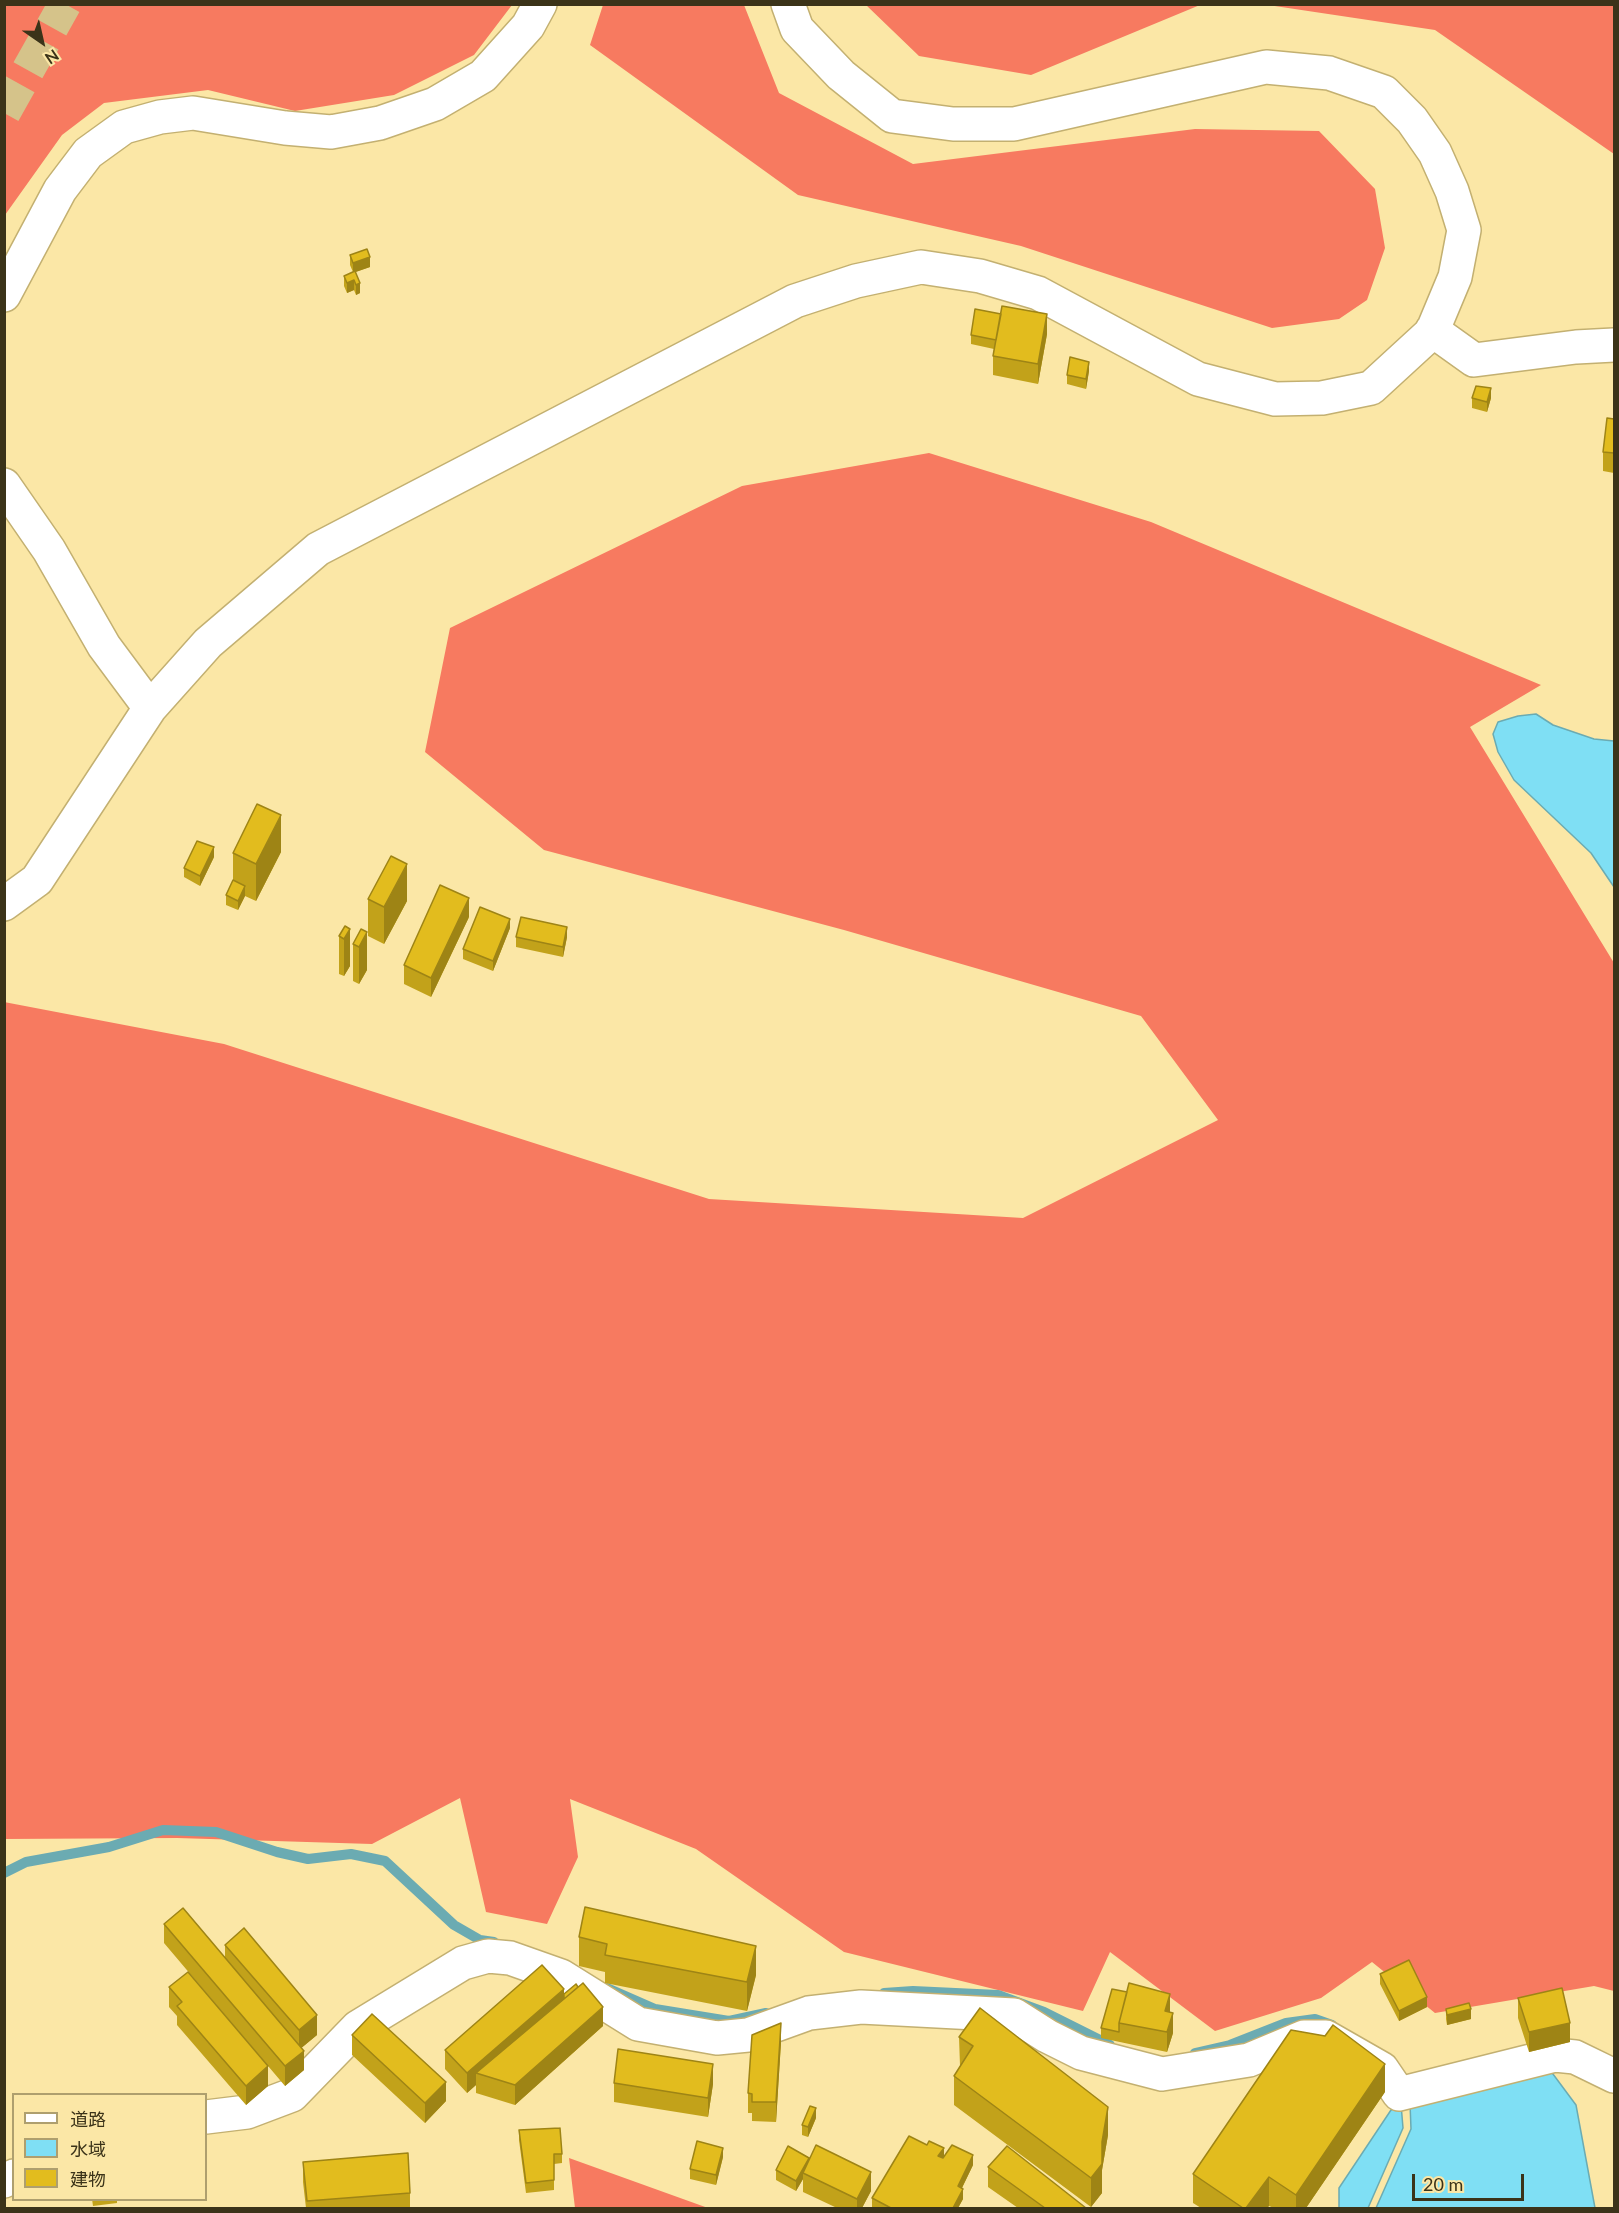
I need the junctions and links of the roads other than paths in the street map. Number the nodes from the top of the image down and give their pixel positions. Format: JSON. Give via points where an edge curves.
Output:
{"nodes":[{"id":1,"x":540,"y":4,"type":"edge"},
{"id":2,"x":788,"y":4,"type":"edge"},
{"id":3,"x":4,"y":295,"type":"edge"},
{"id":4,"x":1432,"y":330,"type":"junction"},
{"id":5,"x":1614,"y":345,"type":"edge"},
{"id":6,"x":4,"y":485,"type":"edge"},
{"id":7,"x":150,"y":708,"type":"junction"},
{"id":8,"x":4,"y":904,"type":"edge"},
{"id":9,"x":1614,"y":2076,"type":"edge"},
{"id":10,"x":207,"y":2118,"type":"edge"}],
"edges":[{"from":1,"to":3,"type":"street","via":[[528,26],[483,76],[435,104],[380,123],[331,132],[193,113],[123,127],[88,153],[60,190]]},
{"from":2,"to":4,"type":"street","via":[[797,29],[841,75],[892,116],[953,124],[1014,124],[1266,67],[1329,73],[1384,92],[1412,120],[1435,153],[1464,230],[1455,277]]},
{"from":4,"to":5,"type":"street","via":[[1474,360]]},
{"from":4,"to":7,"type":"street","via":[[1371,388],[1322,398],[1275,399],[1198,379],[1038,293],[980,276],[921,267],[856,282],[795,301],[318,549],[208,643]]},
{"from":6,"to":7,"type":"street","via":[[49,550],[104,646]]},
{"from":7,"to":8,"type":"street","via":[[37,880]]},
{"from":9,"to":10,"type":"street","via":[[1575,2057],[1554,2055],[1399,2094],[1382,2069],[1326,2037],[1304,2037],[1250,2060],[1162,2074],[1081,2053],[1014,2015],[861,2007],[809,2013],[748,2035],[717,2038],[638,2024],[561,1976],[510,1958],[488,1956],[463,1963],[358,2027],[292,2095],[247,2112]]}]}
